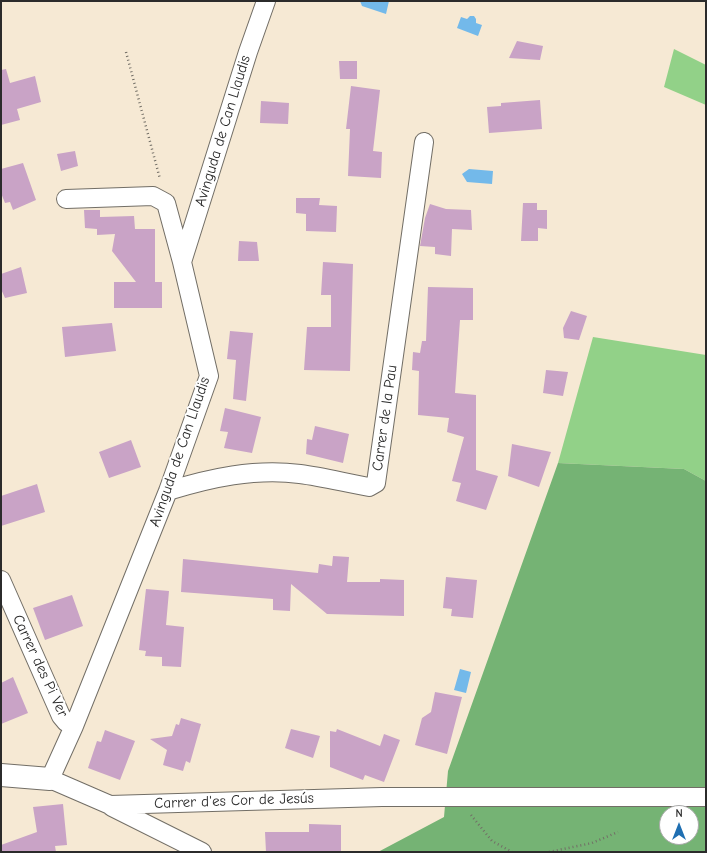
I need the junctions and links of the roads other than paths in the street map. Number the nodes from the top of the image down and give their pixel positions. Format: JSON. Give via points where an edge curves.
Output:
{"nodes":[{"id":1,"x":266,"y":1,"type":"edge"},
{"id":2,"x":424,"y":142,"type":"dead end"},
{"id":3,"x":66,"y":199,"type":"dead end"},
{"id":4,"x":182,"y":262,"type":"junction"},
{"id":5,"x":168,"y":491,"type":"junction"},
{"id":6,"x":1,"y":580,"type":"edge"},
{"id":7,"x":74,"y":726,"type":"junction"},
{"id":8,"x":1,"y":775,"type":"edge"},
{"id":9,"x":50,"y":779,"type":"junction"},
{"id":10,"x":706,"y":797,"type":"edge"},
{"id":11,"x":110,"y":805,"type":"junction"},
{"id":12,"x":202,"y":852,"type":"edge"}],
"edges":[{"from":1,"to":4,"type":"street","name":"Avinguda de Can Llaudis"},
{"from":2,"to":5,"type":"street","name":"Carrer de la Pau","via":[[376,483],[369,487],[299,474],[264,473],[204,480]]},
{"from":3,"to":4,"type":"street","via":[[153,196],[166,203]]},
{"from":4,"to":5,"type":"street","name":"Avinguda de Can Llaudis","via":[[209,376]]},
{"from":5,"to":7,"type":"street","name":"Avinguda de Can Llaudis"},
{"from":6,"to":7,"type":"street","name":"Carrer des Pi Ver","via":[[61,716]]},
{"from":7,"to":9,"type":"street","name":"Avinguda de Can Llaudis"},
{"from":8,"to":9,"type":"street","name":"Carrer d'es Cor de Jesús"},
{"from":9,"to":11,"type":"street","name":"Carrer d'es Cor de Jesús"},
{"from":10,"to":11,"type":"street","name":"Carrer d'es Cor de Jesús","via":[[382,797]]},
{"from":11,"to":12,"type":"street"}]}
